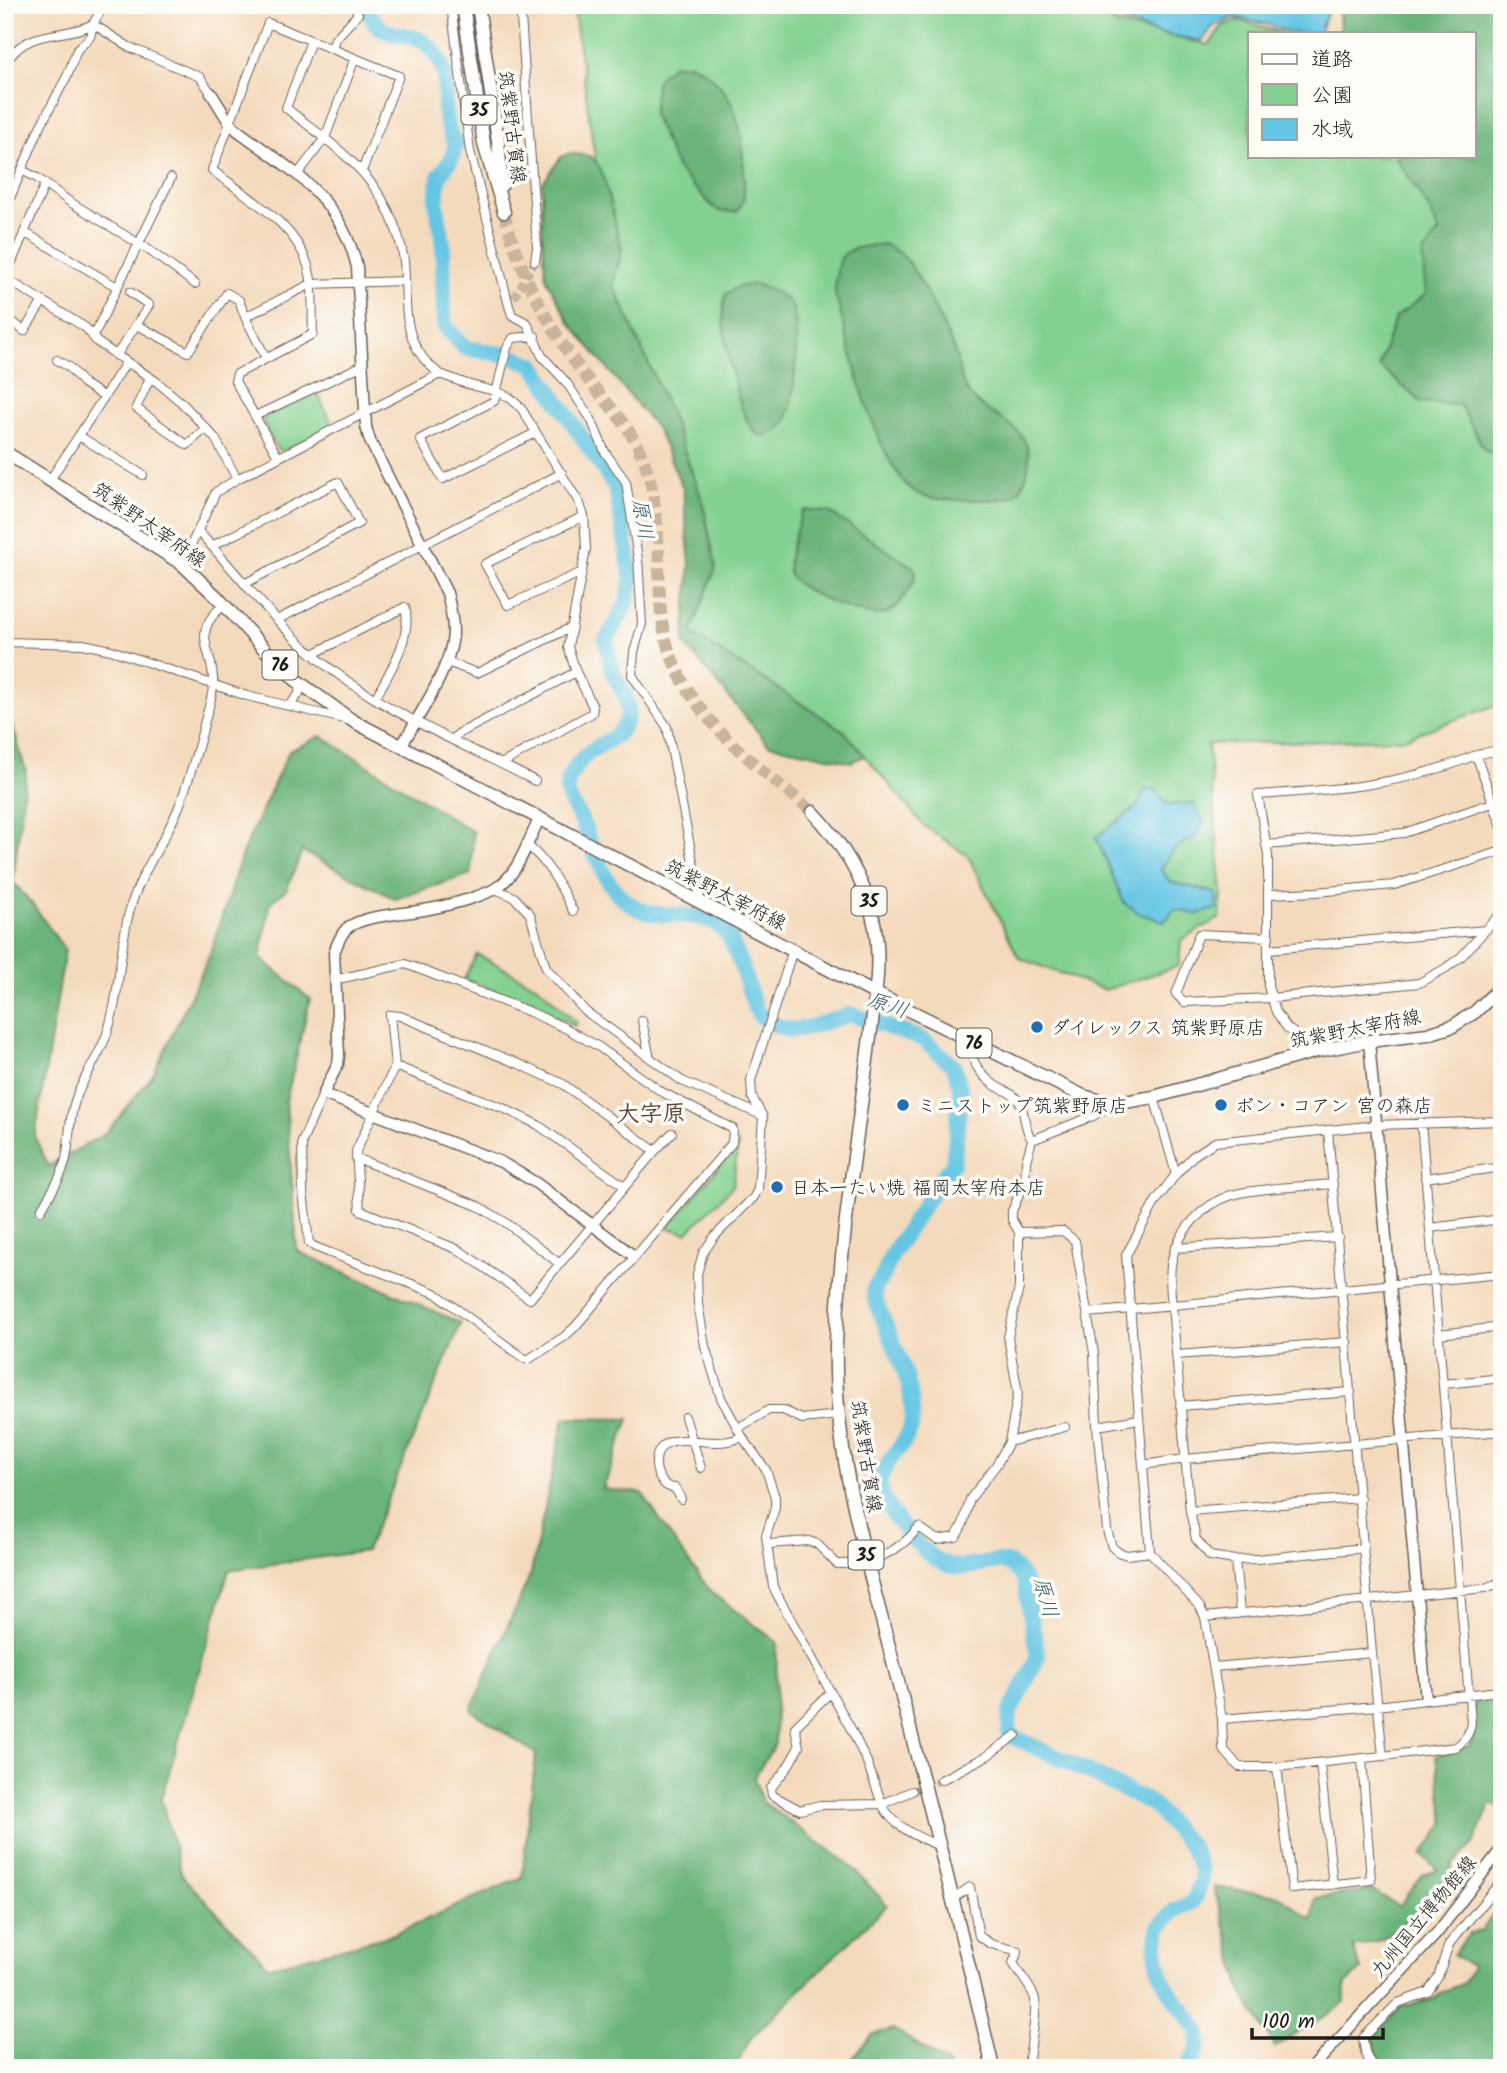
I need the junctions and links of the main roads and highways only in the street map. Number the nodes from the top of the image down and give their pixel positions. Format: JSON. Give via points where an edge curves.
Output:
{"nodes":[{"id":1,"x":463,"y":5,"type":"edge"},
{"id":2,"x":478,"y":5,"type":"edge"},
{"id":3,"x":5,"y":452,"type":"edge"},
{"id":4,"x":813,"y":812,"type":"tunnel mouth"},
{"id":5,"x":1502,"y":986,"type":"edge"},
{"id":6,"x":874,"y":1000,"type":"junction"},
{"id":7,"x":993,"y":2068,"type":"edge"}],
"edges":[{"from":1,"to":2,"type":"main road","name":"筑紫野古賀線","number":"35","via":[[484,144],[504,212]]},
{"from":3,"to":6,"type":"main road","name":"筑紫野太宰府線","number":"76","via":[[182,564],[268,654],[353,721],[793,950]]},
{"from":4,"to":6,"type":"main road","name":"筑紫野古賀線","number":"35","via":[[845,854],[867,895],[876,936]]},
{"from":5,"to":6,"type":"main road","name":"筑紫野太宰府線","number":"76","via":[[1475,1012],[1428,1034],[1317,1051],[1154,1097],[1113,1104],[1083,1096]]},
{"from":6,"to":7,"type":"main road","name":"筑紫野古賀線","number":"35","via":[[841,1275],[836,1346],[840,1436]]}]}
